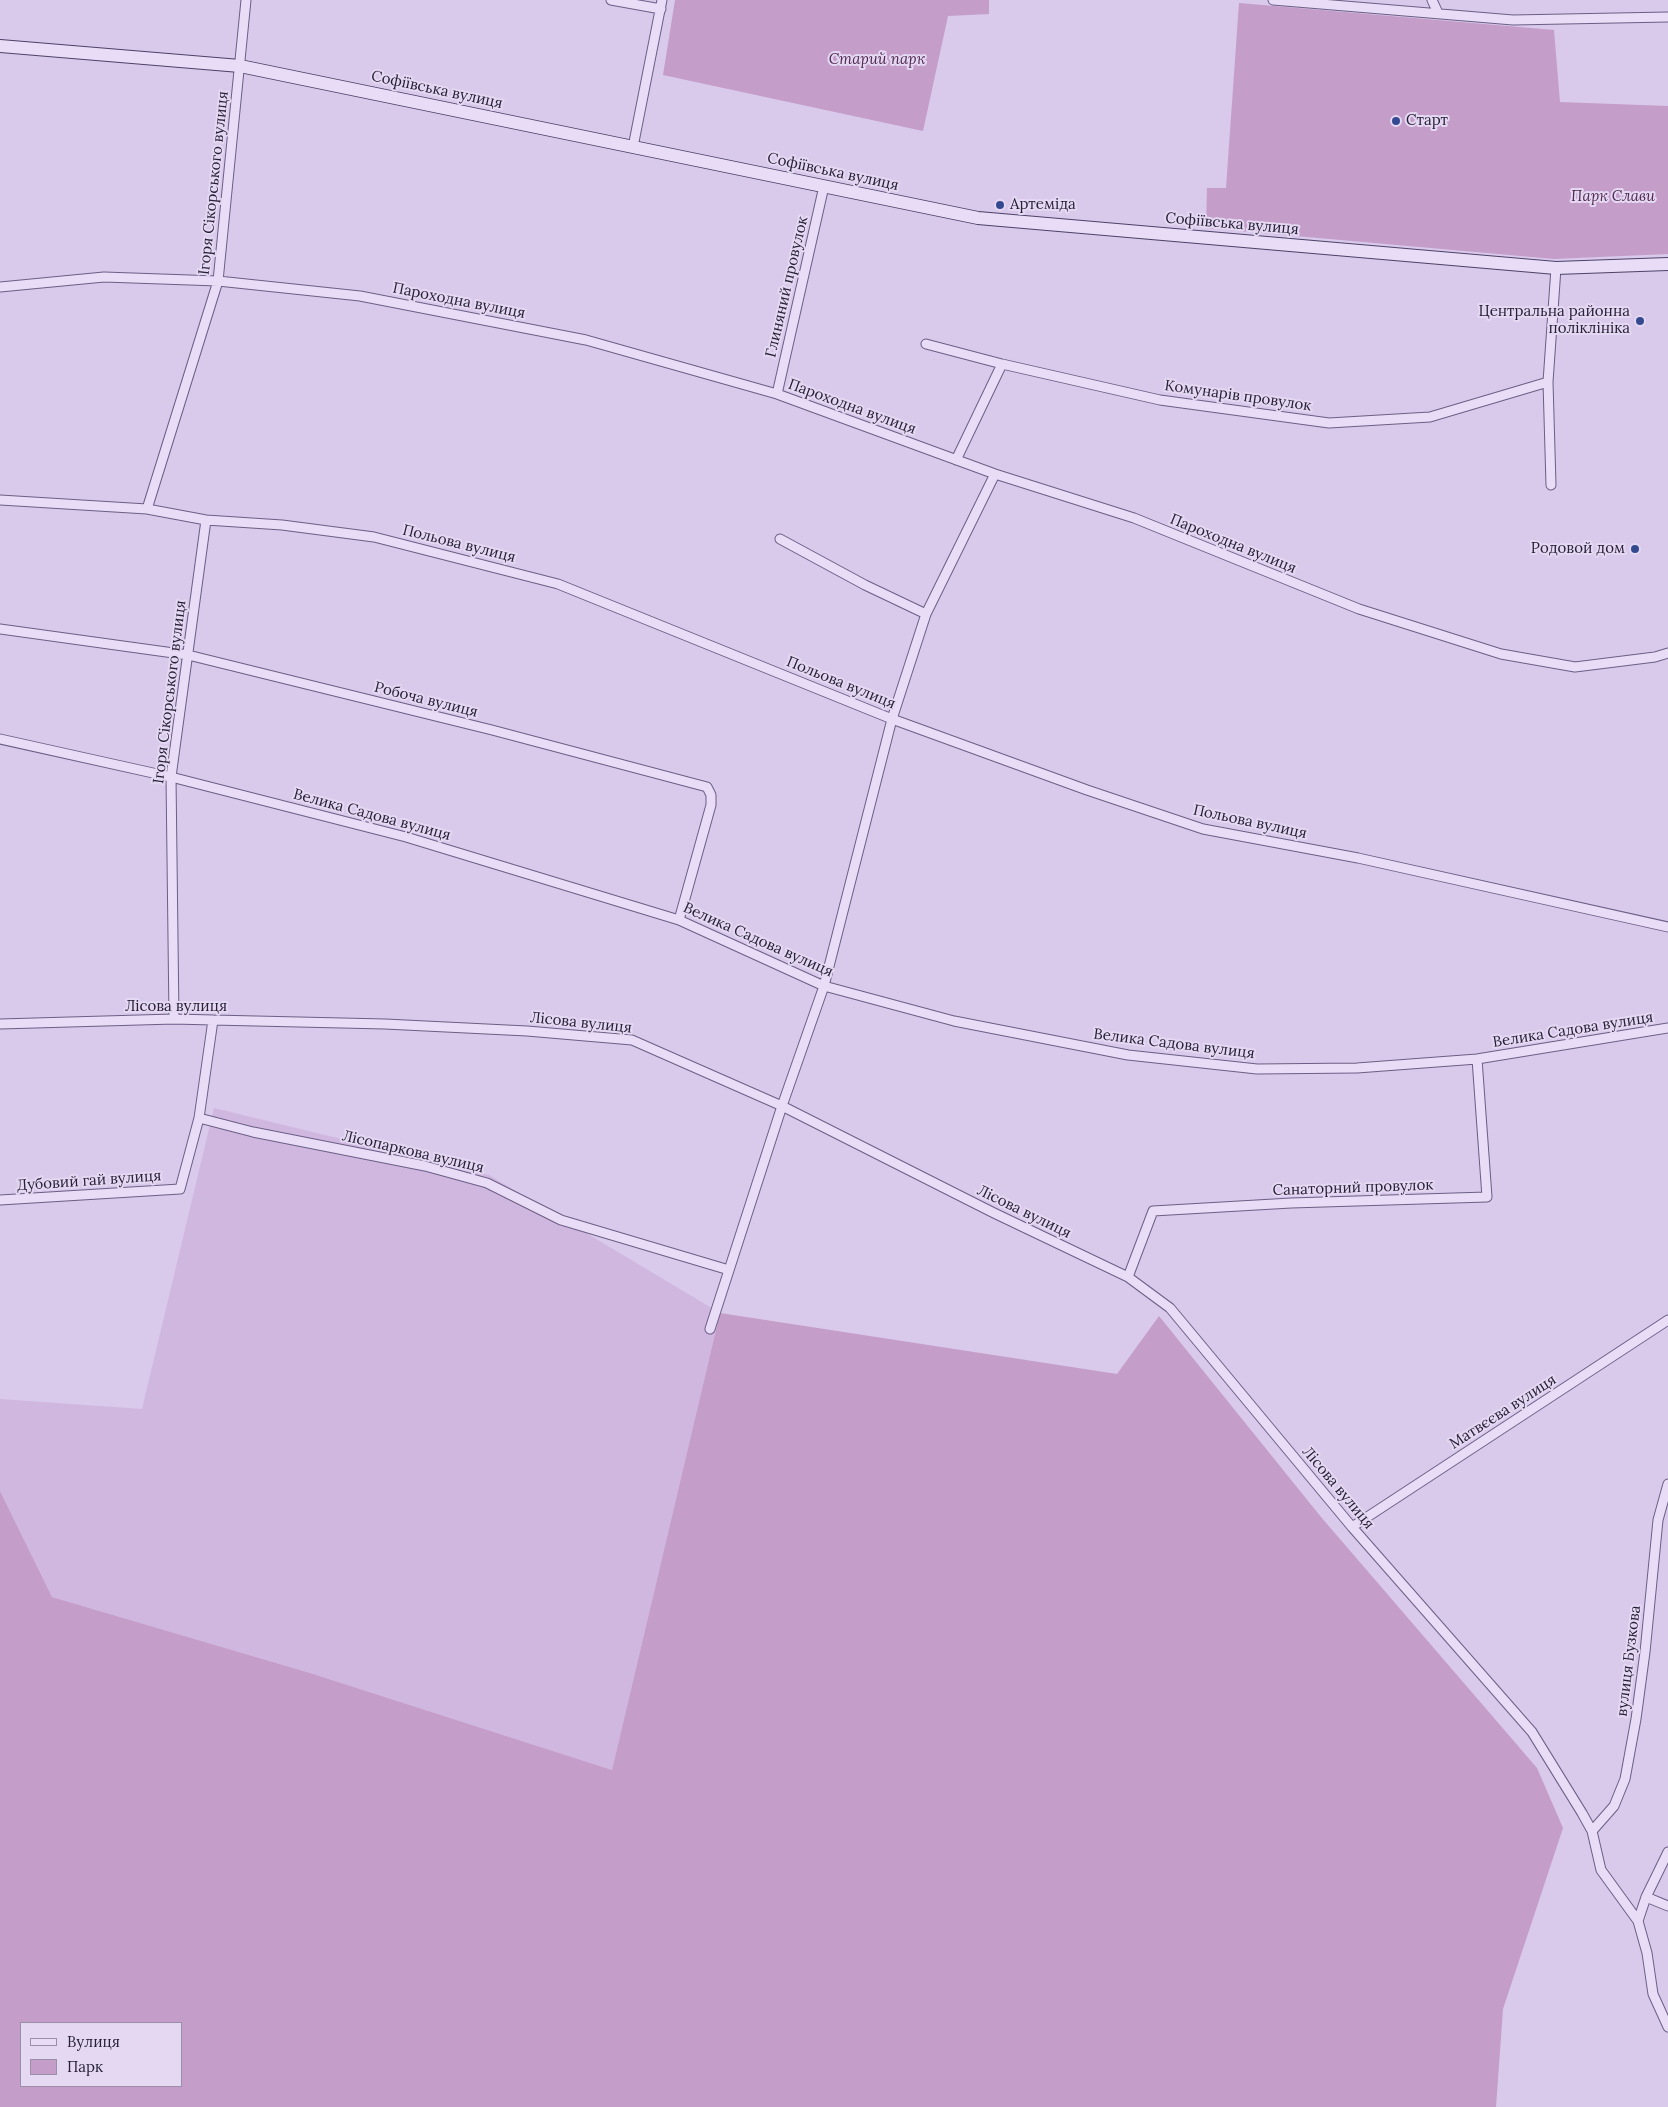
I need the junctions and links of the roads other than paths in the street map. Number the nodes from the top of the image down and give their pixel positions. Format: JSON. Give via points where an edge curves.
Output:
{"nodes":[{"id":1,"x":246,"y":0,"type":"edge"},
{"id":2,"x":611,"y":0,"type":"edge"},
{"id":3,"x":1273,"y":0,"type":"edge"},
{"id":4,"x":1432,"y":0,"type":"edge"},
{"id":5,"x":661,"y":4,"type":"edge"},
{"id":6,"x":1438,"y":13,"type":"junction"},
{"id":7,"x":1668,"y":17,"type":"edge"},
{"id":8,"x":0,"y":46,"type":"edge"},
{"id":9,"x":240,"y":66,"type":"junction"},
{"id":10,"x":633,"y":147,"type":"junction"},
{"id":11,"x":824,"y":186,"type":"junction"},
{"id":12,"x":1668,"y":264,"type":"edge"},
{"id":13,"x":1556,"y":268,"type":"junction"},
{"id":14,"x":218,"y":280,"type":"junction"},
{"id":15,"x":0,"y":287,"type":"edge"},
{"id":16,"x":926,"y":344,"type":"dead end"},
{"id":17,"x":1002,"y":364,"type":"junction"},
{"id":18,"x":1548,"y":382,"type":"junction"},
{"id":19,"x":777,"y":394,"type":"junction"},
{"id":20,"x":956,"y":460,"type":"junction"},
{"id":21,"x":995,"y":474,"type":"junction"},
{"id":22,"x":1551,"y":485,"type":"dead end"},
{"id":23,"x":0,"y":500,"type":"edge"},
{"id":24,"x":147,"y":509,"type":"junction"},
{"id":25,"x":206,"y":520,"type":"junction"},
{"id":26,"x":780,"y":540,"type":"dead end"},
{"id":27,"x":926,"y":614,"type":"junction"},
{"id":28,"x":0,"y":629,"type":"edge"},
{"id":29,"x":1668,"y":653,"type":"edge"},
{"id":30,"x":188,"y":655,"type":"junction"},
{"id":31,"x":892,"y":719,"type":"junction"},
{"id":32,"x":0,"y":739,"type":"edge"},
{"id":33,"x":171,"y":778,"type":"junction"},
{"id":34,"x":679,"y":920,"type":"junction"},
{"id":35,"x":1668,"y":927,"type":"edge"},
{"id":36,"x":824,"y":986,"type":"junction"},
{"id":37,"x":174,"y":1019,"type":"junction"},
{"id":38,"x":213,"y":1020,"type":"junction"},
{"id":39,"x":0,"y":1024,"type":"edge"},
{"id":40,"x":1668,"y":1028,"type":"edge"},
{"id":41,"x":1477,"y":1059,"type":"junction"},
{"id":42,"x":782,"y":1106,"type":"junction"},
{"id":43,"x":199,"y":1118,"type":"junction"},
{"id":44,"x":0,"y":1200,"type":"edge"},
{"id":45,"x":729,"y":1270,"type":"junction"},
{"id":46,"x":1128,"y":1277,"type":"junction"},
{"id":47,"x":1668,"y":1320,"type":"edge"},
{"id":48,"x":710,"y":1329,"type":"dead end"},
{"id":49,"x":1668,"y":1484,"type":"edge"},
{"id":50,"x":1352,"y":1527,"type":"junction"},
{"id":51,"x":1592,"y":1831,"type":"junction"},
{"id":52,"x":1668,"y":1852,"type":"edge"},
{"id":53,"x":1646,"y":1897,"type":"junction"},
{"id":54,"x":1668,"y":1906,"type":"edge"},
{"id":55,"x":1638,"y":1921,"type":"junction"},
{"id":56,"x":1668,"y":2027,"type":"edge"}],
"edges":[{"from":1,"to":9,"type":"street","name":"Ігоря Сікорського вулиця"},
{"from":2,"to":5,"type":"street"},
{"from":3,"to":6,"type":"street"},
{"from":4,"to":6,"type":"street"},
{"from":5,"to":10,"type":"street"},
{"from":6,"to":7,"type":"street","via":[[1513,20]]},
{"from":8,"to":9,"type":"street","name":"Софіївська вулиця"},
{"from":9,"to":10,"type":"street","name":"Софіївська вулиця"},
{"from":9,"to":14,"type":"street","name":"Ігоря Сікорського вулиця"},
{"from":10,"to":11,"type":"street","name":"Софіївська вулиця"},
{"from":11,"to":13,"type":"street","name":"Софіївська вулиця","via":[[978,218]]},
{"from":11,"to":19,"type":"street","name":"Глиняний провулок"},
{"from":12,"to":13,"type":"street","name":"Софіївська вулиця"},
{"from":13,"to":18,"type":"street"},
{"from":14,"to":15,"type":"street","name":"Пароходна вулиця","via":[[104,277]]},
{"from":14,"to":19,"type":"street","name":"Пароходна вулиця","via":[[360,296],[576,338]]},
{"from":14,"to":24,"type":"street","name":"Ігоря Сікорського вулиця"},
{"from":16,"to":17,"type":"street","name":"Комунарів провулок"},
{"from":17,"to":18,"type":"street","name":"Комунарів провулок","via":[[1160,400],[1329,423],[1430,417]]},
{"from":17,"to":20,"type":"street"},
{"from":18,"to":22,"type":"street"},
{"from":19,"to":20,"type":"street","name":"Пароходна вулиця"},
{"from":20,"to":21,"type":"street","name":"Пароходна вулиця"},
{"from":21,"to":27,"type":"street"},
{"from":21,"to":29,"type":"street","name":"Пароходна вулиця","via":[[1134,518],[1359,609],[1501,654],[1575,667]]},
{"from":23,"to":24,"type":"street","name":"Польова вулиця"},
{"from":24,"to":25,"type":"street","name":"Польова вулиця"},
{"from":25,"to":30,"type":"street","name":"Ігоря Сікорського вулиця"},
{"from":25,"to":31,"type":"street","name":"Польова вулиця","via":[[282,525],[374,537],[558,584]]},
{"from":26,"to":27,"type":"street"},
{"from":27,"to":31,"type":"street"},
{"from":28,"to":30,"type":"street","name":"Робоча вулиця"},
{"from":30,"to":33,"type":"street","name":"Ігоря Сікорського вулиця"},
{"from":30,"to":34,"type":"street","name":"Робоча вулиця","via":[[708,787],[711,805]]},
{"from":31,"to":35,"type":"street","name":"Польова вулиця","via":[[1203,829],[1358,858]]},
{"from":31,"to":36,"type":"street"},
{"from":32,"to":33,"type":"street","name":"Велика Садова вулиця"},
{"from":33,"to":34,"type":"street","name":"Велика Садова вулиця","via":[[406,837]]},
{"from":33,"to":37,"type":"street","name":"Ігоря Сікорського вулиця"},
{"from":34,"to":36,"type":"street","name":"Велика Садова вулиця"},
{"from":36,"to":41,"type":"street","name":"Велика Садова вулиця","via":[[954,1021],[1148,1057],[1257,1069],[1357,1068]]},
{"from":36,"to":42,"type":"street"},
{"from":37,"to":38,"type":"street","name":"Лісова вулиця"},
{"from":37,"to":39,"type":"street","name":"Лісова вулиця"},
{"from":38,"to":42,"type":"street","name":"Лісова вулиця","via":[[386,1024],[632,1040]]},
{"from":38,"to":43,"type":"street"},
{"from":40,"to":41,"type":"street","name":"Велика Садова вулиця"},
{"from":41,"to":46,"type":"street","name":"Санаторний провулок","via":[[1487,1197],[1153,1211]]},
{"from":42,"to":45,"type":"street"},
{"from":42,"to":46,"type":"street","name":"Лісова вулиця"},
{"from":43,"to":44,"type":"street","name":"Дубовий гай вулиця","via":[[180,1189]]},
{"from":43,"to":45,"type":"street","name":"Лісопаркова вулиця","via":[[486,1182],[561,1220]]},
{"from":45,"to":48,"type":"street"},
{"from":46,"to":50,"type":"street","name":"Лісова вулиця","via":[[1170,1308]]},
{"from":47,"to":50,"type":"street","name":"Матвєєва вулиця"},
{"from":49,"to":51,"type":"street","name":"вулиця Бузкова","via":[[1658,1520],[1645,1652],[1626,1779],[1614,1806]]},
{"from":50,"to":51,"type":"street","name":"Лісова вулиця","via":[[1532,1732]]},
{"from":51,"to":55,"type":"street","name":"Лісова вулиця","via":[[1601,1870]]},
{"from":52,"to":53,"type":"street"},
{"from":53,"to":54,"type":"street"},
{"from":53,"to":55,"type":"street"},
{"from":55,"to":56,"type":"street","name":"Лісова вулиця","via":[[1654,1994]]}]}
